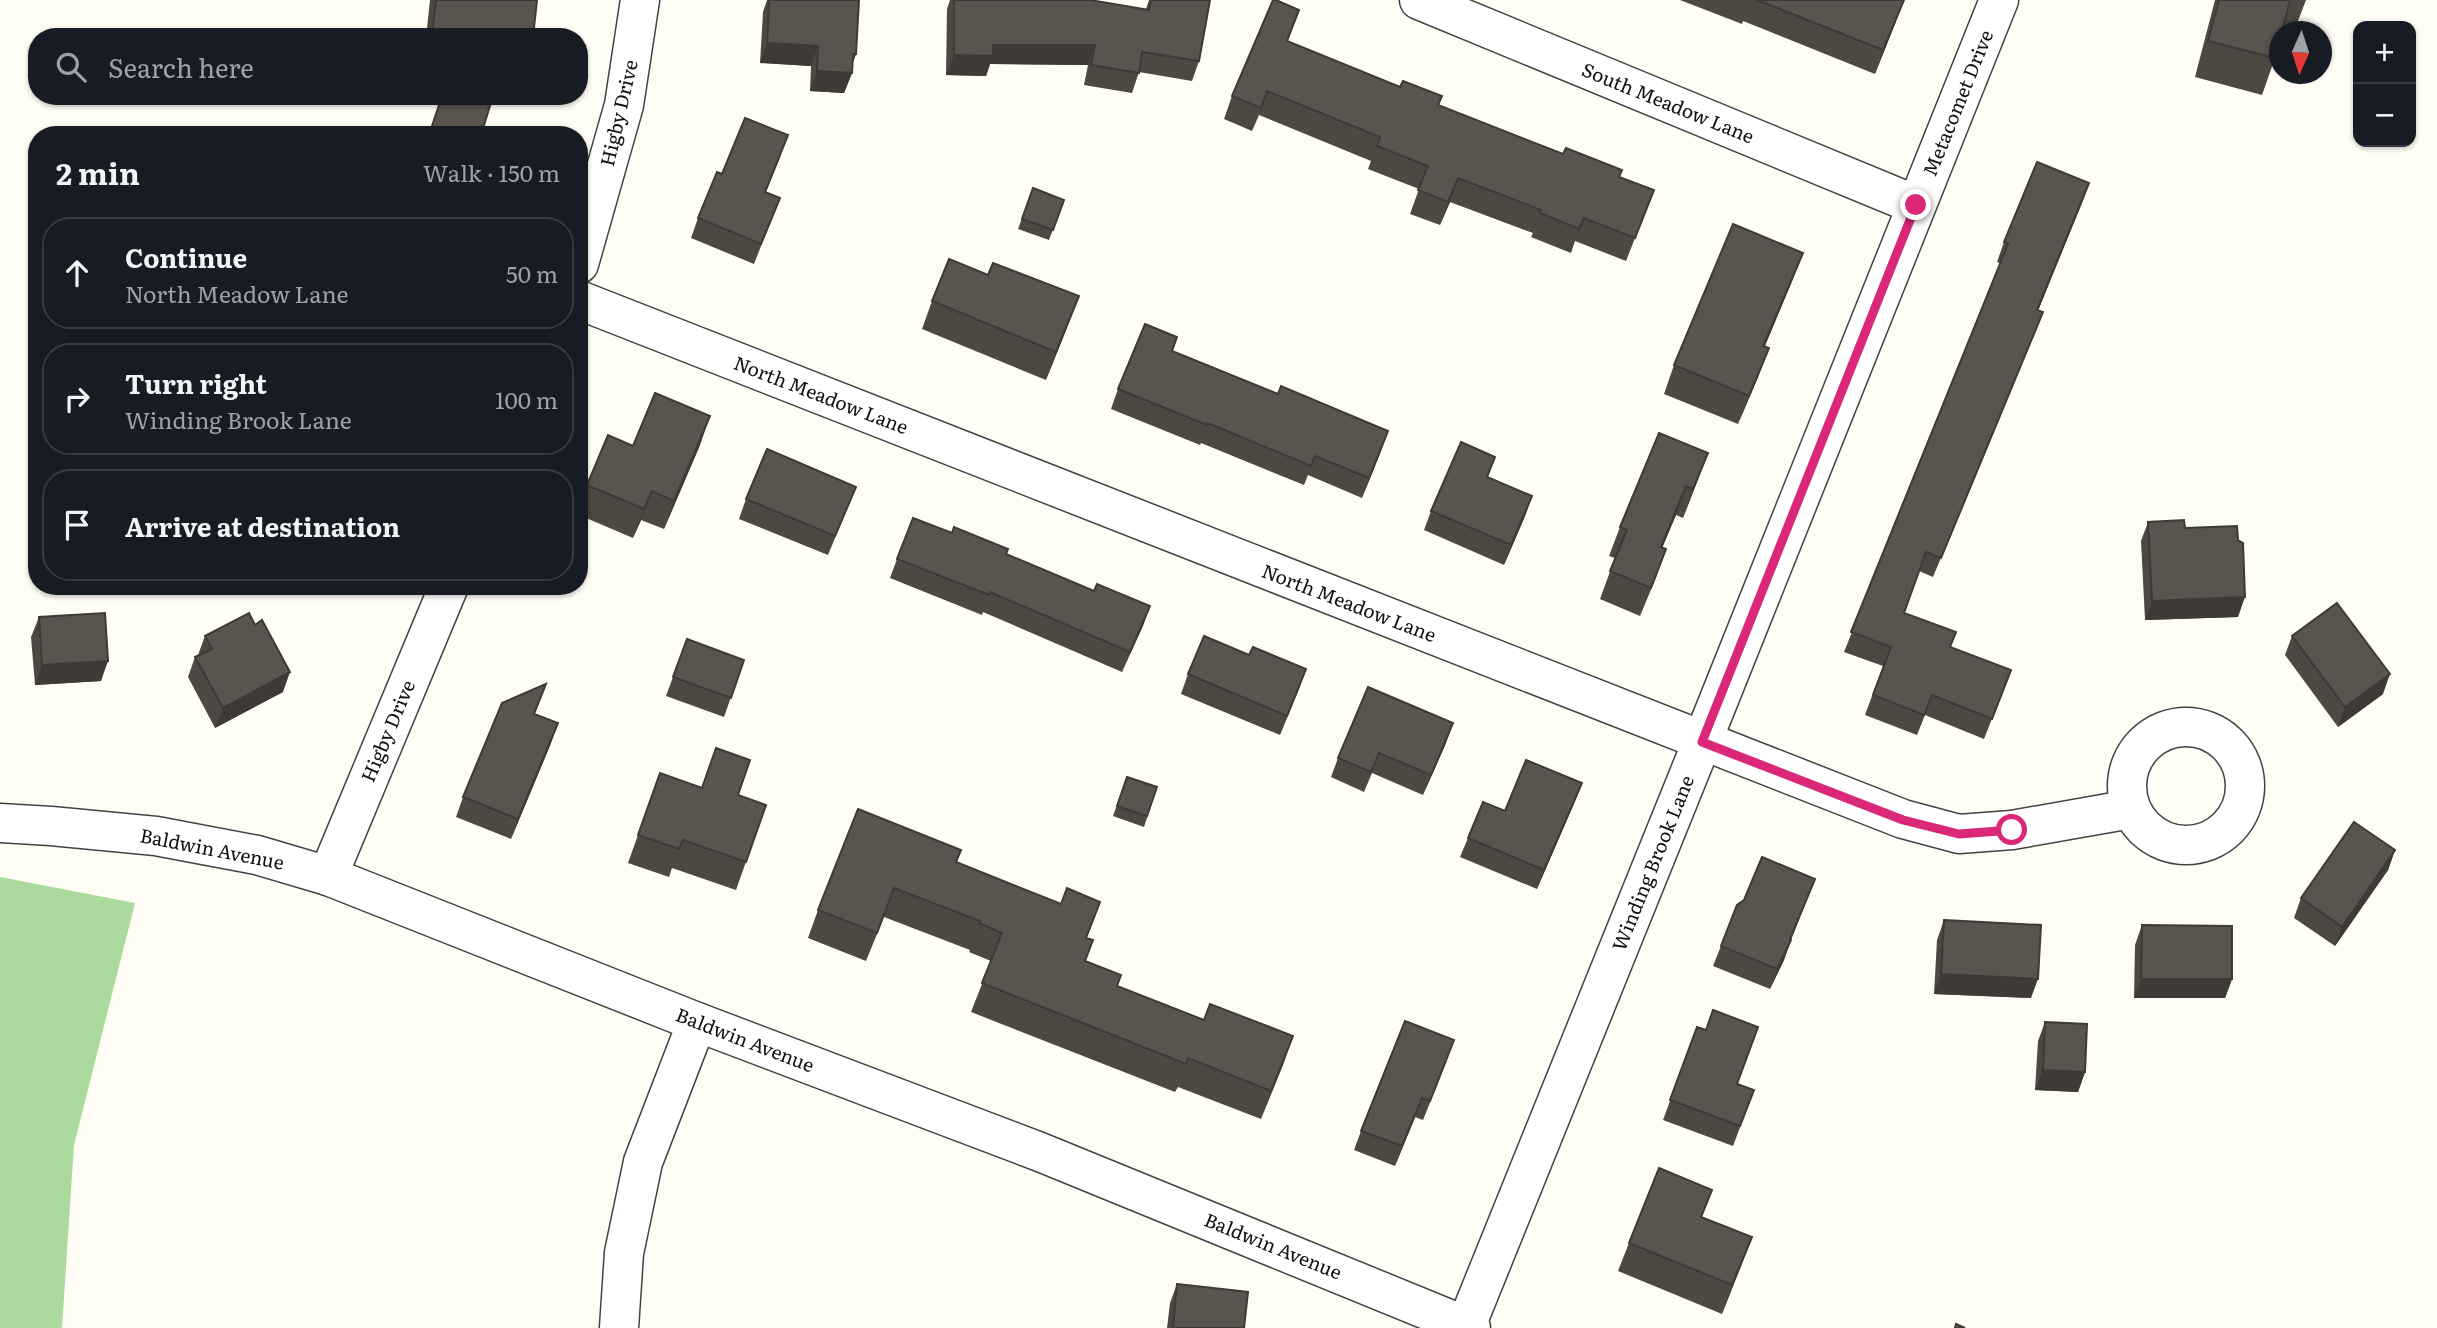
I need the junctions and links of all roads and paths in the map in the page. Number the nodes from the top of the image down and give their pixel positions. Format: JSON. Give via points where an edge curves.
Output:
{"nodes":[{"id":1,"x":640,"y":0,"type":"edge"},
{"id":2,"x":1419,"y":0,"type":"edge"},
{"id":3,"x":1999,"y":0,"type":"edge"},
{"id":4,"x":1916,"y":205,"type":"junction"},
{"id":5,"x":588,"y":232,"type":"edge"},
{"id":6,"x":588,"y":304,"type":"edge"},
{"id":7,"x":445,"y":595,"type":"edge"},
{"id":8,"x":1702,"y":742,"type":"junction"},
{"id":9,"x":2131,"y":809,"type":"dead end"},
{"id":10,"x":0,"y":824,"type":"edge"},
{"id":11,"x":328,"y":876,"type":"junction"},
{"id":12,"x":697,"y":1022,"type":"junction"},
{"id":13,"x":1469,"y":1327,"type":"edge"},
{"id":14,"x":619,"y":1328,"type":"edge"}],
"edges":[{"from":1,"to":5,"type":"street","name":"Higby Drive","via":[[624,106]]},
{"from":2,"to":4,"type":"street","name":"South Meadow Lane"},
{"from":3,"to":4,"type":"street","name":"Metacomet Drive"},
{"from":4,"to":8,"type":"street","name":"Winding Brook Lane"},
{"from":6,"to":8,"type":"street","name":"North Meadow Lane"},
{"from":7,"to":11,"type":"street","name":"Higby Drive"},
{"from":8,"to":9,"type":"street","name":"North Meadow Lane","via":[[1903,820],[1959,834],[2012,830]]},
{"from":8,"to":13,"type":"street","name":"Winding Brook Lane"},
{"from":10,"to":11,"type":"street","name":"Baldwin Avenue","via":[[156,836],[257,855]]},
{"from":11,"to":12,"type":"street","name":"Baldwin Avenue"},
{"from":12,"to":13,"type":"street","name":"Baldwin Avenue","via":[[1040,1152]]},
{"from":12,"to":14,"type":"street","via":[[643,1162],[624,1253]]}]}
